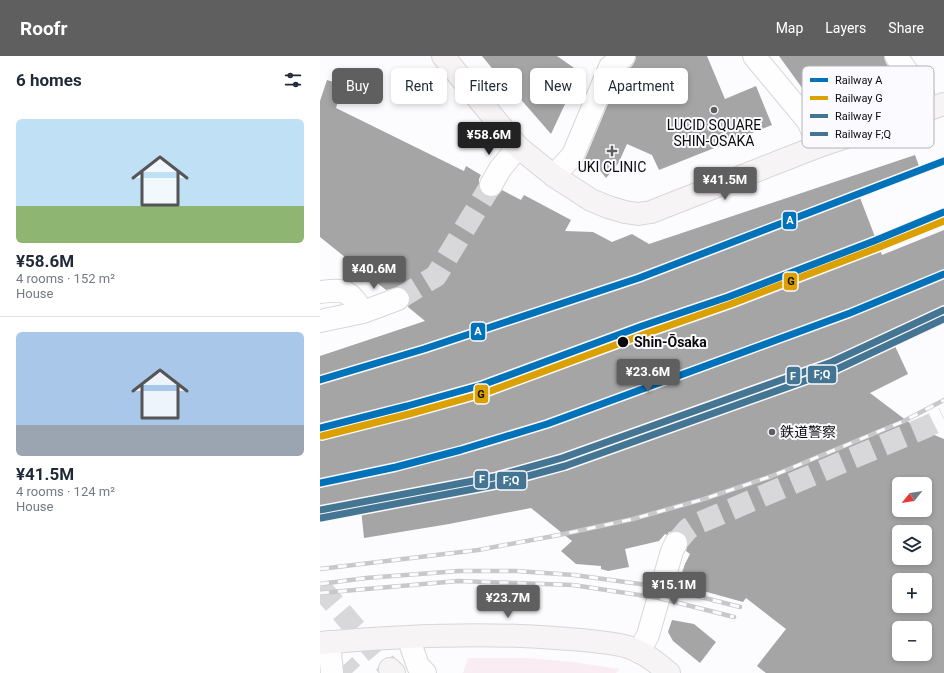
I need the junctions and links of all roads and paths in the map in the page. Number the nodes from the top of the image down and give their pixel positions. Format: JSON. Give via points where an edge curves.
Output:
{"nodes":[{"id":1,"x":443,"y":56,"type":"edge"},
{"id":2,"x":624,"y":56,"type":"edge"},
{"id":3,"x":754,"y":56,"type":"edge"},
{"id":4,"x":896,"y":56,"type":"edge"},
{"id":5,"x":903,"y":66,"type":"edge"},
{"id":6,"x":802,"y":113,"type":"edge"},
{"id":7,"x":518,"y":147,"type":"junction"},
{"id":8,"x":814,"y":148,"type":"edge"},
{"id":9,"x":554,"y":176,"type":"junction"},
{"id":10,"x":491,"y":185,"type":"tunnel mouth"},
{"id":11,"x":320,"y":292,"type":"edge"},
{"id":12,"x":398,"y":299,"type":"tunnel mouth"},
{"id":13,"x":363,"y":312,"type":"junction"},
{"id":14,"x":320,"y":321,"type":"edge"},
{"id":15,"x":676,"y":543,"type":"tunnel mouth"},
{"id":16,"x":408,"y":637,"type":"junction"},
{"id":17,"x":325,"y":642,"type":"edge"},
{"id":18,"x":639,"y":652,"type":"junction"},
{"id":19,"x":332,"y":673,"type":"edge"},
{"id":20,"x":424,"y":673,"type":"edge"},
{"id":21,"x":669,"y":673,"type":"edge"}],
"edges":[{"from":1,"to":7,"type":"street"},
{"from":2,"to":9,"type":"street","via":[[610,68],[573,155]]},
{"from":3,"to":6,"type":"street"},
{"from":4,"to":5,"type":"street"},
{"from":7,"to":9,"type":"street"},
{"from":7,"to":10,"type":"street"},
{"from":8,"to":9,"type":"street","via":[[651,212],[638,214],[591,200]]},
{"from":11,"to":13,"type":"street","via":[[339,290],[348,293]]},
{"from":12,"to":13,"type":"street"},
{"from":13,"to":14,"type":"street"},
{"from":15,"to":18,"type":"street","via":[[648,635]]},
{"from":16,"to":17,"type":"street"},
{"from":16,"to":18,"type":"street","via":[[527,636],[612,644]]},
{"from":16,"to":20,"type":"street","via":[[418,666]]},
{"from":17,"to":19,"type":"street"},
{"from":18,"to":21,"type":"street"}]}
